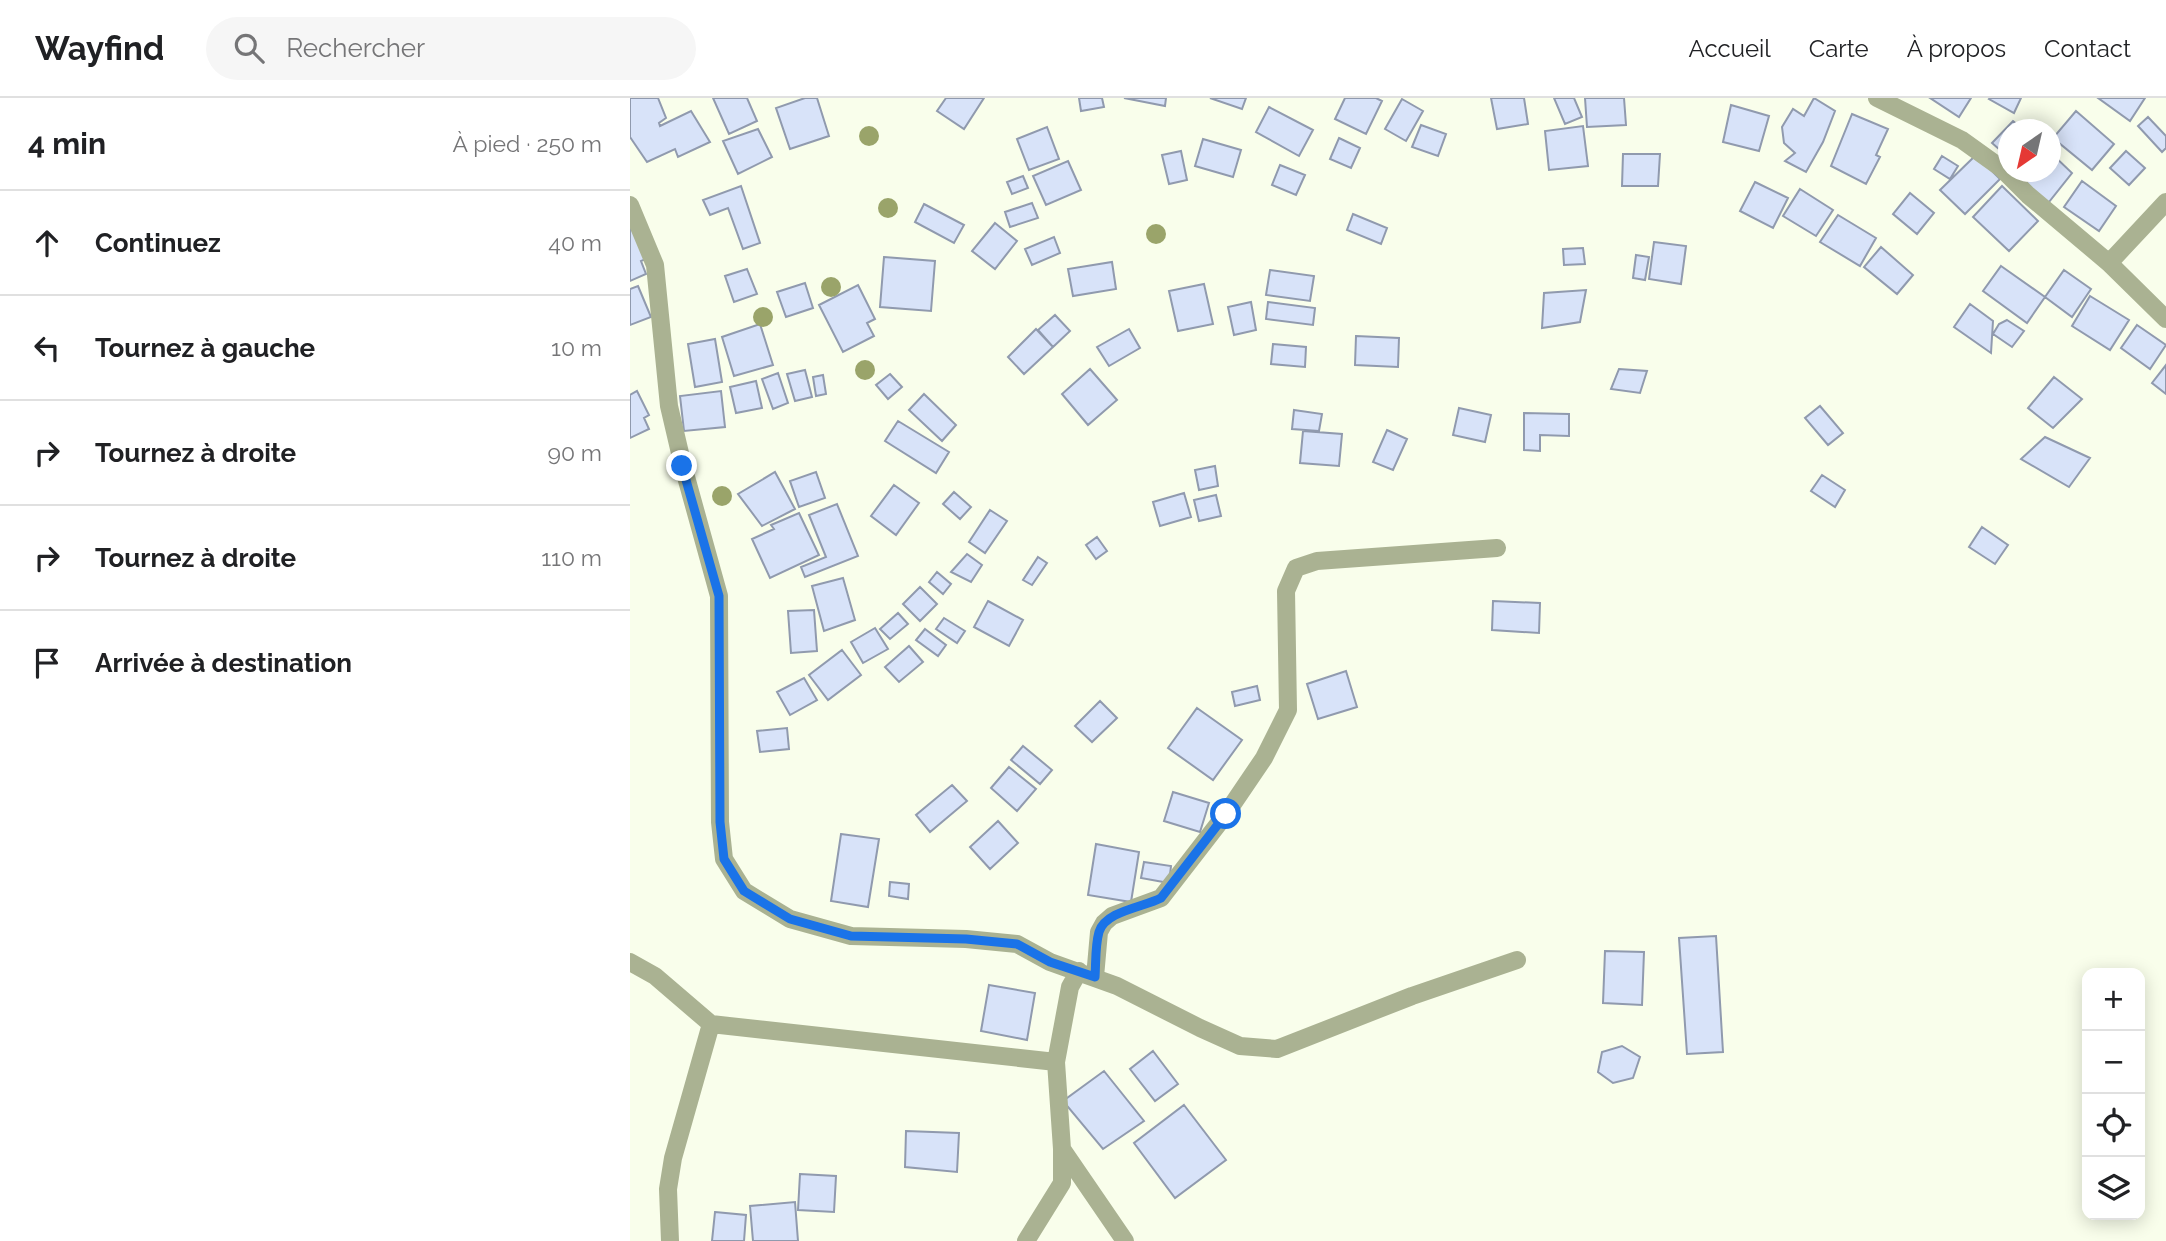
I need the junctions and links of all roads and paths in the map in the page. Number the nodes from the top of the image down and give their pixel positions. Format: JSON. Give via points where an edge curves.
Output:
{"nodes":[{"id":1,"x":1877,"y":98,"type":"edge"},
{"id":2,"x":2166,"y":202,"type":"edge"},
{"id":3,"x":630,"y":205,"type":"edge"},
{"id":4,"x":2109,"y":263,"type":"junction"},
{"id":5,"x":2166,"y":319,"type":"edge"},
{"id":6,"x":1497,"y":548,"type":"dead end"},
{"id":7,"x":1517,"y":960,"type":"dead end"},
{"id":8,"x":630,"y":962,"type":"edge"},
{"id":9,"x":1087,"y":974,"type":"junction"},
{"id":10,"x":711,"y":1024,"type":"junction"},
{"id":11,"x":1056,"y":1062,"type":"junction"},
{"id":12,"x":1062,"y":1149,"type":"junction"},
{"id":13,"x":670,"y":1241,"type":"edge"},
{"id":14,"x":1026,"y":1241,"type":"edge"},
{"id":15,"x":1125,"y":1241,"type":"edge"}],
"edges":[{"from":1,"to":4,"type":"street","via":[[1962,139]]},
{"from":2,"to":4,"type":"street"},
{"from":3,"to":9,"type":"street","via":[[654,265],[669,406],[719,596],[724,859],[744,891],[790,919],[851,936],[1017,944],[1050,962]]},
{"from":4,"to":5,"type":"street"},
{"from":6,"to":9,"type":"street","via":[[1317,561],[1296,568],[1286,591],[1287,710],[1264,758],[1161,898],[1104,923]]},
{"from":7,"to":9,"type":"street","via":[[1277,1049],[1240,1046]]},
{"from":8,"to":10,"type":"street","via":[[655,976]]},
{"from":9,"to":11,"type":"street","via":[[1070,987]]},
{"from":10,"to":11,"type":"street"},
{"from":10,"to":13,"type":"street","via":[[673,1157],[668,1189]]},
{"from":11,"to":12,"type":"street"},
{"from":12,"to":14,"type":"street","via":[[1062,1183]]},
{"from":12,"to":15,"type":"street"}]}
